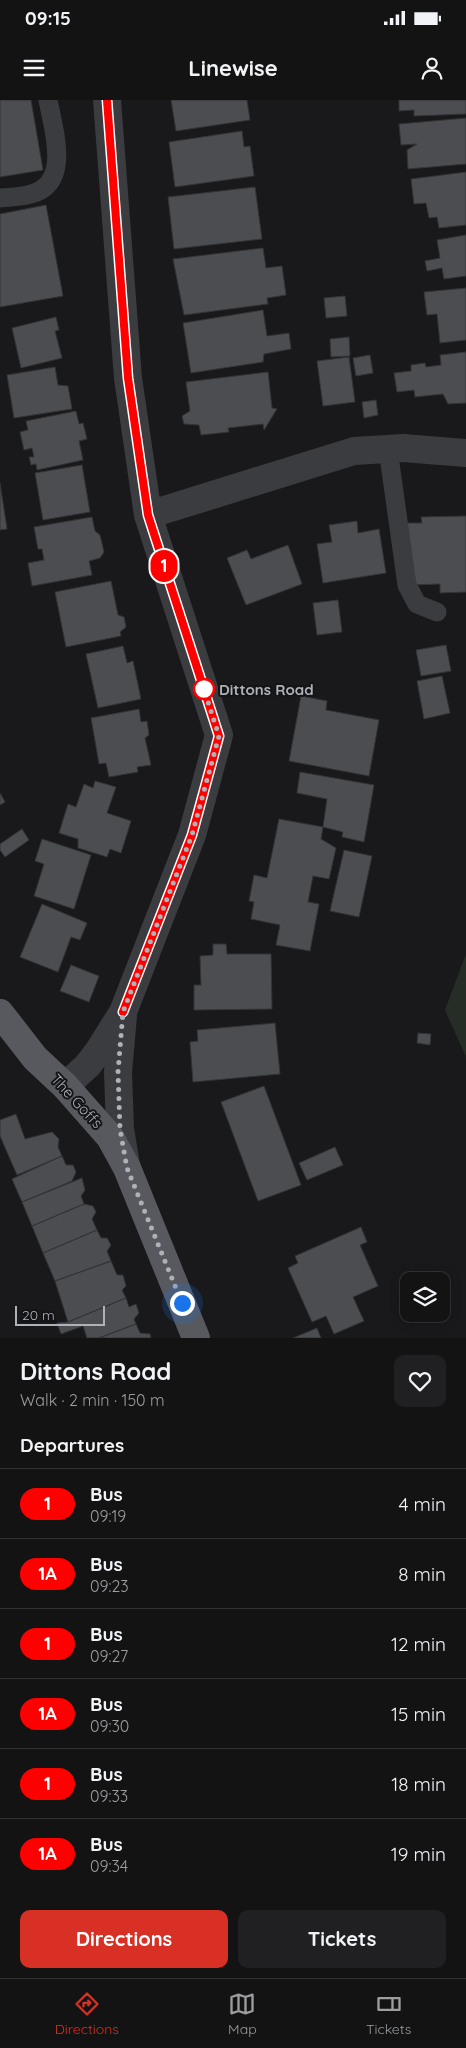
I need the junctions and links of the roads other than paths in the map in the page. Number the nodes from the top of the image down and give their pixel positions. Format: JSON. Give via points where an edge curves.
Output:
{"nodes":[{"id":1,"x":48,"y":100,"type":"edge"},
{"id":2,"x":108,"y":100,"type":"edge"},
{"id":3,"x":0,"y":198,"type":"edge"},
{"id":4,"x":388,"y":449,"type":"junction"},
{"id":5,"x":466,"y":454,"type":"edge"},
{"id":6,"x":148,"y":515,"type":"junction"},
{"id":7,"x":437,"y":612,"type":"dead end"},
{"id":8,"x":123,"y":1012,"type":"junction"},
{"id":9,"x":0,"y":1013,"type":"edge"},
{"id":10,"x":65,"y":1086,"type":"junction"},
{"id":11,"x":127,"y":1168,"type":"junction"},
{"id":12,"x":196,"y":1338,"type":"edge"}],
"edges":[{"from":1,"to":3,"type":"lane","via":[[58,152],[54,176],[33,194]]},
{"from":2,"to":6,"type":"street","via":[[128,378]]},
{"from":4,"to":5,"type":"street"},
{"from":4,"to":6,"type":"street","via":[[354,451]]},
{"from":4,"to":7,"type":"lane","via":[[407,585],[417,604]]},
{"from":6,"to":8,"type":"street","via":[[219,736],[192,835]]},
{"from":8,"to":10,"type":"street","via":[[98,1052]]},
{"from":8,"to":11,"type":"street","via":[[118,1072],[120,1129]]},
{"from":9,"to":10,"type":"main road","name":"The Goffs","via":[[35,1058]]},
{"from":10,"to":11,"type":"main road","name":"The Goffs","via":[[110,1136]]},
{"from":11,"to":12,"type":"main road","name":"The Goffs"}]}
